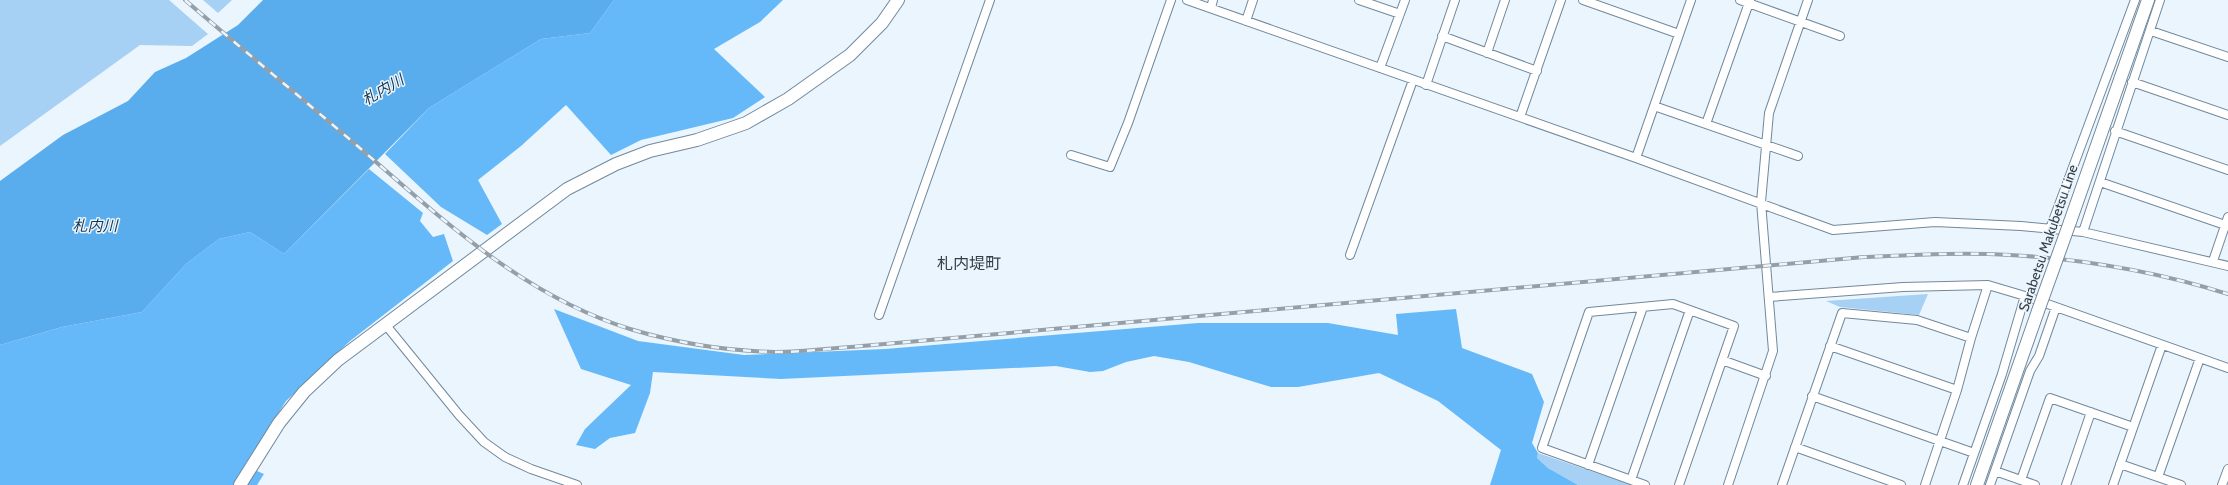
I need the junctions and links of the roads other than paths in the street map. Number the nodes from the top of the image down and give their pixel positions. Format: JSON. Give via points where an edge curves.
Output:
{"nodes":[{"id":1,"x":898,"y":0,"type":"edge"},
{"id":2,"x":990,"y":0,"type":"edge"},
{"id":3,"x":1171,"y":0,"type":"edge"},
{"id":4,"x":1187,"y":0,"type":"edge"},
{"id":5,"x":1253,"y":0,"type":"edge"},
{"id":6,"x":1359,"y":0,"type":"edge"},
{"id":7,"x":1405,"y":0,"type":"edge"},
{"id":8,"x":1455,"y":0,"type":"edge"},
{"id":9,"x":1505,"y":0,"type":"edge"},
{"id":10,"x":1561,"y":0,"type":"edge"},
{"id":11,"x":1583,"y":0,"type":"edge"},
{"id":12,"x":1691,"y":0,"type":"edge"},
{"id":13,"x":1740,"y":0,"type":"edge"},
{"id":14,"x":1808,"y":0,"type":"edge"},
{"id":15,"x":2135,"y":0,"type":"edge"},
{"id":16,"x":2148,"y":0,"type":"edge"},
{"id":17,"x":2160,"y":0,"type":"edge"},
{"id":18,"x":1750,"y":2,"type":"edge"},
{"id":19,"x":1212,"y":4,"type":"edge"},
{"id":20,"x":1400,"y":14,"type":"junction"},
{"id":21,"x":1246,"y":21,"type":"junction"},
{"id":22,"x":1801,"y":21,"type":"junction"},
{"id":23,"x":2151,"y":31,"type":"junction"},
{"id":24,"x":1679,"y":34,"type":"junction"},
{"id":25,"x":1442,"y":36,"type":"junction"},
{"id":26,"x":1840,"y":36,"type":"dead end"},
{"id":27,"x":1487,"y":53,"type":"junction"},
{"id":28,"x":2228,"y":57,"type":"edge"},
{"id":29,"x":1380,"y":68,"type":"junction"},
{"id":30,"x":1537,"y":71,"type":"junction"},
{"id":31,"x":1413,"y":80,"type":"junction"},
{"id":32,"x":2132,"y":82,"type":"junction"},
{"id":33,"x":1426,"y":85,"type":"junction"},
{"id":34,"x":1654,"y":106,"type":"junction"},
{"id":35,"x":2228,"y":115,"type":"edge"},
{"id":36,"x":1520,"y":117,"type":"junction"},
{"id":37,"x":1706,"y":124,"type":"junction"},
{"id":38,"x":2115,"y":132,"type":"junction"},
{"id":39,"x":1766,"y":145,"type":"junction"},
{"id":40,"x":1071,"y":155,"type":"dead end"},
{"id":41,"x":1798,"y":156,"type":"dead end"},
{"id":42,"x":1636,"y":158,"type":"junction"},
{"id":43,"x":2228,"y":170,"type":"edge"},
{"id":44,"x":2100,"y":182,"type":"junction"},
{"id":45,"x":1761,"y":202,"type":"junction"},
{"id":46,"x":2228,"y":216,"type":"edge"},
{"id":47,"x":2226,"y":226,"type":"edge"},
{"id":48,"x":2050,"y":229,"type":"junction"},
{"id":49,"x":2083,"y":232,"type":"junction"},
{"id":50,"x":1350,"y":255,"type":"dead end"},
{"id":51,"x":2213,"y":261,"type":"junction"},
{"id":52,"x":2228,"y":266,"type":"edge"},
{"id":53,"x":1988,"y":285,"type":"junction"},
{"id":54,"x":2025,"y":296,"type":"junction"},
{"id":55,"x":1769,"y":297,"type":"junction"},
{"id":56,"x":1643,"y":307,"type":"junction"},
{"id":57,"x":2056,"y":307,"type":"junction"},
{"id":58,"x":1690,"y":310,"type":"junction"},
{"id":59,"x":879,"y":314,"type":"dead end"},
{"id":60,"x":385,"y":324,"type":"junction"},
{"id":61,"x":1971,"y":338,"type":"junction"},
{"id":62,"x":2162,"y":345,"type":"junction"},
{"id":63,"x":1830,"y":346,"type":"junction"},
{"id":64,"x":2200,"y":358,"type":"junction"},
{"id":65,"x":1722,"y":360,"type":"junction"},
{"id":66,"x":2228,"y":368,"type":"edge"},
{"id":67,"x":1766,"y":376,"type":"junction"},
{"id":68,"x":1957,"y":390,"type":"junction"},
{"id":69,"x":1812,"y":396,"type":"junction"},
{"id":70,"x":2092,"y":412,"type":"junction"},
{"id":71,"x":2133,"y":427,"type":"junction"},
{"id":72,"x":1940,"y":441,"type":"junction"},
{"id":73,"x":1795,"y":447,"type":"junction"},
{"id":74,"x":1974,"y":453,"type":"junction"},
{"id":75,"x":2120,"y":464,"type":"junction"},
{"id":76,"x":1588,"y":465,"type":"junction"},
{"id":77,"x":2228,"y":469,"type":"edge"},
{"id":78,"x":1994,"y":471,"type":"junction"},
{"id":79,"x":2158,"y":477,"type":"junction"},
{"id":80,"x":1631,"y":480,"type":"junction"},
{"id":81,"x":2021,"y":480,"type":"junction"},
{"id":82,"x":240,"y":485,"type":"edge"},
{"id":83,"x":577,"y":485,"type":"edge"},
{"id":84,"x":1645,"y":485,"type":"edge"},
{"id":85,"x":1679,"y":485,"type":"edge"},
{"id":86,"x":1728,"y":485,"type":"edge"},
{"id":87,"x":1782,"y":485,"type":"edge"},
{"id":88,"x":1901,"y":485,"type":"edge"},
{"id":89,"x":1925,"y":485,"type":"edge"},
{"id":90,"x":1963,"y":485,"type":"edge"},
{"id":91,"x":1977,"y":485,"type":"edge"},
{"id":92,"x":1990,"y":485,"type":"edge"},
{"id":93,"x":2035,"y":485,"type":"edge"},
{"id":94,"x":2066,"y":485,"type":"edge"},
{"id":95,"x":2113,"y":485,"type":"edge"},
{"id":96,"x":2181,"y":485,"type":"edge"},
{"id":97,"x":2222,"y":485,"type":"edge"}],
"edges":[{"from":1,"to":60,"type":"street","via":[[882,23],[850,55],[770,110],[730,130],[650,151],[616,164],[567,189]]},
{"from":2,"to":59,"type":"street"},
{"from":3,"to":40,"type":"street","via":[[1110,167]]},
{"from":4,"to":19,"type":"street"},
{"from":5,"to":21,"type":"street"},
{"from":6,"to":20,"type":"street"},
{"from":7,"to":20,"type":"street"},
{"from":8,"to":25,"type":"street"},
{"from":9,"to":27,"type":"street"},
{"from":10,"to":30,"type":"street"},
{"from":11,"to":24,"type":"street"},
{"from":12,"to":24,"type":"street"},
{"from":13,"to":18,"type":"street"},
{"from":14,"to":22,"type":"street"},
{"from":15,"to":48,"type":"street"},
{"from":16,"to":91,"type":"street","name":"Sarabetsu Makubetsu Line","bridge":true},
{"from":17,"to":23,"type":"street"},
{"from":18,"to":22,"type":"street"},
{"from":18,"to":37,"type":"street"},
{"from":19,"to":21,"type":"street"},
{"from":20,"to":29,"type":"street"},
{"from":21,"to":29,"type":"street"},
{"from":22,"to":26,"type":"street"},
{"from":22,"to":39,"type":"street","via":[[1769,113]]},
{"from":23,"to":28,"type":"street"},
{"from":23,"to":32,"type":"street"},
{"from":24,"to":34,"type":"street"},
{"from":25,"to":27,"type":"street"},
{"from":25,"to":33,"type":"street"},
{"from":27,"to":30,"type":"street"},
{"from":29,"to":31,"type":"street"},
{"from":30,"to":36,"type":"street"},
{"from":31,"to":33,"type":"street"},
{"from":31,"to":50,"type":"street"},
{"from":32,"to":35,"type":"street"},
{"from":32,"to":38,"type":"street"},
{"from":33,"to":36,"type":"street"},
{"from":34,"to":37,"type":"street"},
{"from":34,"to":42,"type":"street"},
{"from":36,"to":42,"type":"street"},
{"from":37,"to":39,"type":"street"},
{"from":38,"to":43,"type":"street"},
{"from":38,"to":44,"type":"street"},
{"from":39,"to":41,"type":"street"},
{"from":39,"to":45,"type":"street"},
{"from":42,"to":45,"type":"street"},
{"from":44,"to":47,"type":"street"},
{"from":44,"to":49,"type":"street"},
{"from":45,"to":48,"type":"street","via":[[1833,230],[1935,222]]},
{"from":45,"to":55,"type":"street"},
{"from":46,"to":47,"type":"street"},
{"from":47,"to":51,"type":"street"},
{"from":48,"to":49,"type":"street"},
{"from":49,"to":51,"type":"street"},
{"from":51,"to":52,"type":"street"},
{"from":53,"to":54,"type":"street"},
{"from":53,"to":55,"type":"street","via":[[1903,287]]},
{"from":53,"to":61,"type":"street"},
{"from":54,"to":57,"type":"street"},
{"from":54,"to":74,"type":"street","via":[[2002,374]]},
{"from":55,"to":67,"type":"street","via":[[1774,343]]},
{"from":56,"to":58,"type":"street","via":[[1672,304]]},
{"from":56,"to":76,"type":"street"},
{"from":56,"to":76,"type":"street","via":[[1589,312],[1544,441],[1542,448]]},
{"from":57,"to":62,"type":"street"},
{"from":57,"to":78,"type":"street"},
{"from":58,"to":65,"type":"street","via":[[1734,326]]},
{"from":58,"to":80,"type":"street"},
{"from":60,"to":82,"type":"street","via":[[338,360],[304,392],[278,423]]},
{"from":60,"to":83,"type":"street","via":[[484,442],[512,460]]},
{"from":61,"to":63,"type":"street","via":[[1918,320],[1842,313]]},
{"from":61,"to":68,"type":"street"},
{"from":62,"to":64,"type":"street"},
{"from":62,"to":71,"type":"street"},
{"from":63,"to":68,"type":"street"},
{"from":63,"to":69,"type":"street"},
{"from":64,"to":66,"type":"street"},
{"from":64,"to":79,"type":"street"},
{"from":65,"to":67,"type":"street"},
{"from":65,"to":85,"type":"street"},
{"from":67,"to":86,"type":"street"},
{"from":68,"to":72,"type":"street"},
{"from":69,"to":72,"type":"street"},
{"from":69,"to":73,"type":"street"},
{"from":70,"to":71,"type":"street"},
{"from":70,"to":81,"type":"street","via":[[2050,398]]},
{"from":70,"to":94,"type":"street"},
{"from":71,"to":75,"type":"street"},
{"from":72,"to":74,"type":"street"},
{"from":72,"to":89,"type":"street"},
{"from":73,"to":87,"type":"street"},
{"from":73,"to":88,"type":"street"},
{"from":74,"to":90,"type":"street"},
{"from":75,"to":79,"type":"street"},
{"from":75,"to":95,"type":"street"},
{"from":76,"to":80,"type":"street"},
{"from":77,"to":97,"type":"street"},
{"from":78,"to":81,"type":"street"},
{"from":78,"to":92,"type":"street"},
{"from":79,"to":96,"type":"street"},
{"from":80,"to":84,"type":"street"},
{"from":81,"to":93,"type":"street"}]}
